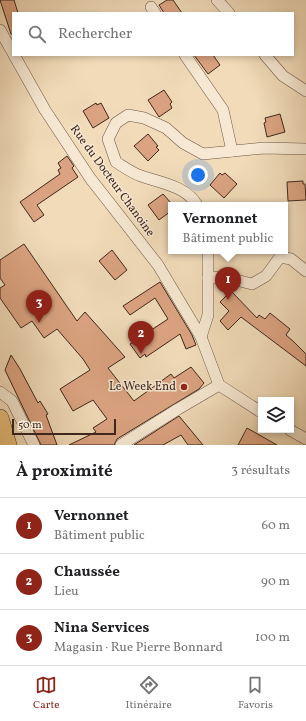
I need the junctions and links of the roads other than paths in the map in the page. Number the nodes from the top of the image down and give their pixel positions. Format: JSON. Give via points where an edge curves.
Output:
{"nodes":[{"id":1,"x":217,"y":0,"type":"edge"},
{"id":2,"x":228,"y":12,"type":"edge"},
{"id":3,"x":0,"y":30,"type":"edge"},
{"id":4,"x":12,"y":51,"type":"edge"},
{"id":5,"x":15,"y":56,"type":"edge"},
{"id":6,"x":185,"y":56,"type":"edge"},
{"id":7,"x":266,"y":56,"type":"edge"},
{"id":8,"x":306,"y":91,"type":"edge"},
{"id":9,"x":306,"y":149,"type":"edge"},
{"id":10,"x":232,"y":151,"type":"junction"},
{"id":11,"x":195,"y":202,"type":"edge"},
{"id":12,"x":208,"y":254,"type":"edge"},
{"id":13,"x":306,"y":271,"type":"edge"},
{"id":14,"x":208,"y":278,"type":"junction"},
{"id":15,"x":201,"y":337,"type":"junction"},
{"id":16,"x":219,"y":385,"type":"junction"},
{"id":17,"x":0,"y":392,"type":"edge"},
{"id":18,"x":258,"y":410,"type":"edge"},
{"id":19,"x":0,"y":418,"type":"edge"},
{"id":20,"x":294,"y":432,"type":"edge"},
{"id":21,"x":306,"y":440,"type":"edge"},
{"id":22,"x":8,"y":445,"type":"edge"},
{"id":23,"x":34,"y":445,"type":"edge"},
{"id":24,"x":121,"y":445,"type":"edge"}],
"edges":[{"from":1,"to":2,"type":"street"},
{"from":3,"to":4,"type":"street","name":"Rue du Docteur Chanoine"},
{"from":5,"to":15,"type":"street","name":"Rue du Docteur Chanoine","via":[[45,110],[90,178],[158,265]]},
{"from":6,"to":10,"type":"street","via":[[222,110]]},
{"from":7,"to":8,"type":"street","via":[[283,76]]},
{"from":9,"to":10,"type":"street","via":[[264,148]]},
{"from":10,"to":11,"type":"street","via":[[203,154],[183,143],[166,128],[144,118],[128,115],[116,123],[108,139],[116,162],[139,175],[175,187]]},
{"from":12,"to":14,"type":"street"},
{"from":13,"to":14,"type":"street","via":[[291,259],[280,257],[266,276],[252,284],[224,277]]},
{"from":14,"to":15,"type":"street","via":[[208,315]]},
{"from":15,"to":16,"type":"street","name":"Rue du Docteur Chanoine"},
{"from":16,"to":18,"type":"street"},
{"from":16,"to":24,"type":"street"},
{"from":17,"to":23,"type":"street","via":[[12,401]]},
{"from":19,"to":22,"type":"main road"},
{"from":20,"to":21,"type":"street"}]}
